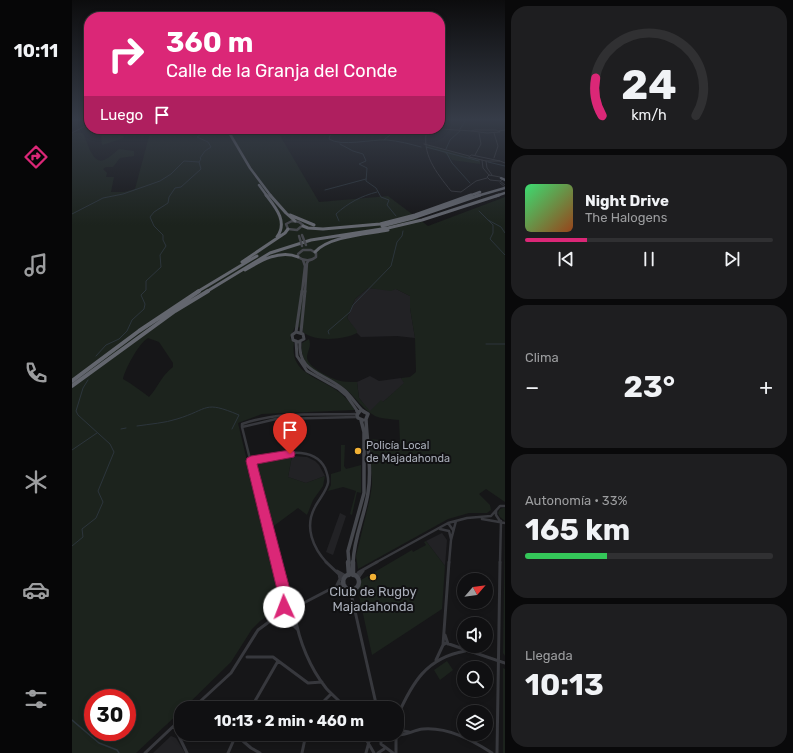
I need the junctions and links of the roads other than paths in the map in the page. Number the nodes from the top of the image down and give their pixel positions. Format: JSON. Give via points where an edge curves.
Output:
{"nodes":[{"id":1,"x":240,"y":155,"type":"edge"},
{"id":2,"x":242,"y":155,"type":"edge"},
{"id":3,"x":427,"y":155,"type":"edge"},
{"id":4,"x":466,"y":155,"type":"edge"},
{"id":5,"x":494,"y":155,"type":"edge"},
{"id":6,"x":469,"y":156,"type":"junction"},
{"id":7,"x":475,"y":156,"type":"joint"},
{"id":8,"x":493,"y":159,"type":"junction"},
{"id":9,"x":482,"y":160,"type":"junction"},
{"id":10,"x":486,"y":161,"type":"junction"},
{"id":11,"x":500,"y":161,"type":"junction"},
{"id":12,"x":505,"y":163,"type":"edge"},
{"id":13,"x":492,"y":175,"type":"junction"},
{"id":14,"x":489,"y":176,"type":"junction"},
{"id":15,"x":487,"y":178,"type":"junction"},
{"id":16,"x":505,"y":180,"type":"edge"},
{"id":17,"x":501,"y":181,"type":"junction"},
{"id":18,"x":257,"y":182,"type":"junction"},
{"id":19,"x":505,"y":188,"type":"edge"},
{"id":20,"x":455,"y":192,"type":"junction"},
{"id":21,"x":457,"y":195,"type":"dead end"},
{"id":22,"x":450,"y":202,"type":"junction"},
{"id":23,"x":277,"y":203,"type":"junction"},
{"id":24,"x":451,"y":211,"type":"junction"},
{"id":25,"x":295,"y":221,"type":"junction"},
{"id":26,"x":288,"y":222,"type":"junction"},
{"id":27,"x":314,"y":225,"type":"dead end"},
{"id":28,"x":390,"y":225,"type":"junction"},
{"id":29,"x":302,"y":227,"type":"junction"},
{"id":30,"x":288,"y":229,"type":"junction"},
{"id":31,"x":294,"y":230,"type":"junction"},
{"id":32,"x":376,"y":230,"type":"junction"},
{"id":33,"x":300,"y":235,"type":"junction"},
{"id":34,"x":269,"y":245,"type":"junction"},
{"id":35,"x":303,"y":250,"type":"junction"},
{"id":36,"x":309,"y":250,"type":"junction"},
{"id":37,"x":315,"y":252,"type":"junction"},
{"id":38,"x":298,"y":256,"type":"junction"},
{"id":39,"x":303,"y":260,"type":"junction"},
{"id":40,"x":309,"y":260,"type":"junction"},
{"id":41,"x":174,"y":308,"type":"junction"},
{"id":42,"x":181,"y":308,"type":"junction"},
{"id":43,"x":296,"y":332,"type":"junction"},
{"id":44,"x":301,"y":332,"type":"junction"},
{"id":45,"x":296,"y":341,"type":"junction"},
{"id":46,"x":300,"y":341,"type":"junction"},
{"id":47,"x":72,"y":381,"type":"edge"},
{"id":48,"x":72,"y":386,"type":"edge"},
{"id":49,"x":359,"y":413,"type":"junction"},
{"id":50,"x":366,"y":419,"type":"junction"},
{"id":51,"x":361,"y":420,"type":"junction"},
{"id":52,"x":251,"y":461,"type":"junction"},
{"id":53,"x":505,"y":506,"type":"edge"},
{"id":54,"x":496,"y":509,"type":"junction"},
{"id":55,"x":477,"y":518,"type":"junction"},
{"id":56,"x":500,"y":520,"type":"junction"},
{"id":57,"x":456,"y":521,"type":"junction"},
{"id":58,"x":505,"y":523,"type":"edge"},
{"id":59,"x":448,"y":524,"type":"junction"},
{"id":60,"x":438,"y":529,"type":"junction"},
{"id":61,"x":453,"y":530,"type":"junction"},
{"id":62,"x":451,"y":540,"type":"junction"},
{"id":63,"x":363,"y":571,"type":"junction"},
{"id":64,"x":340,"y":573,"type":"junction"},
{"id":65,"x":350,"y":576,"type":"junction"},
{"id":66,"x":335,"y":588,"type":"junction"},
{"id":67,"x":352,"y":590,"type":"junction"},
{"id":68,"x":352,"y":596,"type":"junction"},
{"id":69,"x":287,"y":605,"type":"junction"},
{"id":70,"x":294,"y":608,"type":"junction"},
{"id":71,"x":281,"y":613,"type":"junction"},
{"id":72,"x":295,"y":616,"type":"junction"},
{"id":73,"x":272,"y":619,"type":"junction"},
{"id":74,"x":286,"y":620,"type":"junction"},
{"id":75,"x":298,"y":630,"type":"junction"},
{"id":76,"x":444,"y":634,"type":"junction"},
{"id":77,"x":449,"y":644,"type":"junction"},
{"id":78,"x":442,"y":647,"type":"junction"},
{"id":79,"x":457,"y":648,"type":"edge"},
{"id":80,"x":457,"y":652,"type":"edge"},
{"id":81,"x":449,"y":653,"type":"junction"},
{"id":82,"x":472,"y":653,"type":"edge"},
{"id":83,"x":248,"y":657,"type":"dead end"},
{"id":84,"x":278,"y":661,"type":"junction"},
{"id":85,"x":436,"y":661,"type":"junction"},
{"id":86,"x":498,"y":661,"type":"junction"},
{"id":87,"x":505,"y":663,"type":"edge"},
{"id":88,"x":322,"y":682,"type":"junction"},
{"id":89,"x":331,"y":694,"type":"junction"},
{"id":90,"x":201,"y":701,"type":"edge"},
{"id":91,"x":255,"y":701,"type":"edge"},
{"id":92,"x":324,"y":701,"type":"edge"},
{"id":93,"x":338,"y":701,"type":"edge"},
{"id":94,"x":375,"y":701,"type":"edge"},
{"id":95,"x":404,"y":701,"type":"edge"},
{"id":96,"x":174,"y":726,"type":"edge"},
{"id":97,"x":404,"y":731,"type":"edge"},
{"id":98,"x":410,"y":732,"type":"junction"},
{"id":99,"x":404,"y":735,"type":"edge"},
{"id":100,"x":181,"y":741,"type":"edge"},
{"id":101,"x":233,"y":741,"type":"edge"},
{"id":102,"x":244,"y":741,"type":"edge"},
{"id":103,"x":304,"y":741,"type":"edge"},
{"id":104,"x":367,"y":741,"type":"joint"},
{"id":105,"x":381,"y":741,"type":"edge"},
{"id":106,"x":396,"y":741,"type":"edge"},
{"id":107,"x":384,"y":749,"type":"junction"},
{"id":108,"x":394,"y":752,"type":"edge"},
{"id":109,"x":145,"y":753,"type":"edge"},
{"id":110,"x":187,"y":753,"type":"edge"},
{"id":111,"x":228,"y":753,"type":"edge"},
{"id":112,"x":260,"y":753,"type":"edge"},
{"id":113,"x":302,"y":753,"type":"edge"},
{"id":114,"x":366,"y":753,"type":"edge"},
{"id":115,"x":374,"y":753,"type":"edge"},
{"id":116,"x":378,"y":753,"type":"edge"},
{"id":117,"x":492,"y":753,"type":"edge"},
{"id":118,"x":497,"y":753,"type":"edge"}],
"edges":[{"from":1,"to":18,"type":"highway"},
{"from":2,"to":23,"type":"highway"},
{"from":3,"to":20,"type":"street","via":[[450,189]]},
{"from":4,"to":6,"type":"street"},
{"from":5,"to":8,"type":"street"},
{"from":6,"to":7,"type":"street"},
{"from":6,"to":9,"type":"street"},
{"from":7,"to":8,"type":"street"},
{"from":8,"to":11,"type":"street"},
{"from":9,"to":10,"type":"street"},
{"from":9,"to":14,"type":"street","via":[[483,168]]},
{"from":10,"to":11,"type":"street"},
{"from":10,"to":13,"type":"street"},
{"from":11,"to":12,"type":"street"},
{"from":13,"to":14,"type":"street"},
{"from":13,"to":17,"type":"street"},
{"from":14,"to":15,"type":"street"},
{"from":15,"to":17,"type":"street"},
{"from":15,"to":20,"type":"street","via":[[476,181],[461,192]]},
{"from":16,"to":17,"type":"highway"},
{"from":17,"to":19,"type":"street","bridge":true},
{"from":18,"to":26,"type":"highway","via":[[286,216]]},
{"from":18,"to":34,"type":"highway","via":[[280,216],[281,232]]},
{"from":19,"to":22,"type":"highway","via":[[480,192]]},
{"from":19,"to":24,"type":"highway"},
{"from":19,"to":28,"type":"highway"},
{"from":19,"to":32,"type":"highway","via":[[421,219]]},
{"from":20,"to":21,"type":"street"},
{"from":22,"to":28,"type":"highway"},
{"from":22,"to":29,"type":"highway","via":[[415,215],[372,225],[323,229]]},
{"from":23,"to":25,"type":"highway"},
{"from":23,"to":27,"type":"highway","via":[[291,215]]},
{"from":24,"to":32,"type":"highway"},
{"from":24,"to":37,"type":"highway","via":[[414,224],[329,243],[317,248]]},
{"from":25,"to":26,"type":"street"},
{"from":25,"to":29,"type":"street","via":[[301,222]]},
{"from":26,"to":30,"type":"street"},
{"from":28,"to":41,"type":"highway","via":[[324,235],[281,246],[242,265]]},
{"from":29,"to":31,"type":"street"},
{"from":29,"to":33,"type":"street"},
{"from":30,"to":31,"type":"street"},
{"from":30,"to":34,"type":"highway","via":[[286,234]]},
{"from":31,"to":33,"type":"street"},
{"from":32,"to":42,"type":"highway","via":[[310,240],[270,253],[238,270]]},
{"from":33,"to":35,"type":"street","bridge":true},
{"from":33,"to":36,"type":"street","bridge":true},
{"from":34,"to":41,"type":"highway"},
{"from":35,"to":36,"type":"street"},
{"from":35,"to":38,"type":"street"},
{"from":36,"to":37,"type":"street"},
{"from":37,"to":40,"type":"street","via":[[316,257]]},
{"from":38,"to":39,"type":"street"},
{"from":38,"to":42,"type":"highway","via":[[287,253],[260,262]]},
{"from":39,"to":40,"type":"street"},
{"from":39,"to":43,"type":"street","via":[[305,266]]},
{"from":40,"to":44,"type":"street"},
{"from":41,"to":47,"type":"highway"},
{"from":42,"to":48,"type":"highway"},
{"from":43,"to":44,"type":"street"},
{"from":43,"to":45,"type":"street","via":[[291,336]]},
{"from":44,"to":46,"type":"street","via":[[305,338]]},
{"from":45,"to":46,"type":"street"},
{"from":45,"to":49,"type":"street","via":[[297,356],[306,371],[339,389]]},
{"from":46,"to":49,"type":"street","via":[[300,356],[309,369],[341,388]]},
{"from":49,"to":50,"type":"street","via":[[368,414]]},
{"from":49,"to":51,"type":"street"},
{"from":49,"to":52,"type":"street","via":[[276,419],[244,425]]},
{"from":50,"to":51,"type":"street"},
{"from":50,"to":65,"type":"street","via":[[369,488],[354,546]]},
{"from":51,"to":65,"type":"street","via":[[364,443],[364,493],[348,551]]},
{"from":52,"to":64,"type":"street","via":[[282,454],[300,454],[314,457],[324,467],[328,482],[313,509],[310,531],[317,551]]},
{"from":52,"to":69,"type":"street"},
{"from":53,"to":54,"type":"street"},
{"from":54,"to":55,"type":"street","via":[[491,516]]},
{"from":54,"to":56,"type":"street","via":[[496,515]]},
{"from":55,"to":56,"type":"street"},
{"from":55,"to":57,"type":"street"},
{"from":56,"to":58,"type":"street"},
{"from":56,"to":86,"type":"street"},
{"from":57,"to":59,"type":"street"},
{"from":57,"to":61,"type":"street"},
{"from":59,"to":60,"type":"street"},
{"from":59,"to":61,"type":"street"},
{"from":60,"to":62,"type":"street","via":[[449,531]]},
{"from":60,"to":63,"type":"street"},
{"from":61,"to":62,"type":"street"},
{"from":62,"to":76,"type":"street"},
{"from":63,"to":65,"type":"street"},
{"from":63,"to":65,"type":"street"},
{"from":64,"to":65,"type":"street"},
{"from":64,"to":65,"type":"street","via":[[345,572]]},
{"from":64,"to":66,"type":"street"},
{"from":65,"to":66,"type":"street"},
{"from":65,"to":67,"type":"street"},
{"from":65,"to":67,"type":"street","via":[[358,586]]},
{"from":66,"to":68,"type":"street","via":[[346,590]]},
{"from":66,"to":70,"type":"street"},
{"from":67,"to":68,"type":"street"},
{"from":68,"to":94,"type":"street"},
{"from":69,"to":70,"type":"street"},
{"from":69,"to":71,"type":"street","via":[[282,608]]},
{"from":70,"to":72,"type":"street"},
{"from":71,"to":73,"type":"street"},
{"from":71,"to":74,"type":"street"},
{"from":72,"to":74,"type":"street"},
{"from":72,"to":75,"type":"street"},
{"from":73,"to":74,"type":"street"},
{"from":73,"to":90,"type":"street","via":[[258,630],[231,673]]},
{"from":74,"to":75,"type":"street"},
{"from":75,"to":88,"type":"street","via":[[310,661]]},
{"from":76,"to":77,"type":"street"},
{"from":76,"to":78,"type":"street"},
{"from":77,"to":78,"type":"street","via":[[445,643]]},
{"from":77,"to":79,"type":"street"},
{"from":77,"to":81,"type":"street"},
{"from":78,"to":81,"type":"street","via":[[444,652]]},
{"from":78,"to":85,"type":"street"},
{"from":80,"to":81,"type":"street"},
{"from":81,"to":85,"type":"street"},
{"from":82,"to":86,"type":"street"},
{"from":83,"to":84,"type":"street","via":[[269,656]]},
{"from":84,"to":88,"type":"street","via":[[308,683]]},
{"from":84,"to":91,"type":"street"},
{"from":85,"to":95,"type":"street","via":[[415,682]]},
{"from":86,"to":87,"type":"street"},
{"from":86,"to":118,"type":"street"},
{"from":88,"to":89,"type":"street"},
{"from":89,"to":92,"type":"street"},
{"from":89,"to":93,"type":"street"},
{"from":96,"to":109,"type":"street"},
{"from":97,"to":98,"type":"street"},
{"from":98,"to":99,"type":"street"},
{"from":98,"to":117,"type":"street","via":[[429,729],[446,732],[476,742]]},
{"from":100,"to":110,"type":"street"},
{"from":101,"to":111,"type":"street"},
{"from":102,"to":112,"type":"street"},
{"from":103,"to":113,"type":"street"},
{"from":104,"to":114,"type":"street"},
{"from":104,"to":115,"type":"street"},
{"from":105,"to":107,"type":"street"},
{"from":106,"to":108,"type":"street"},
{"from":107,"to":108,"type":"street"},
{"from":107,"to":116,"type":"street"}]}
